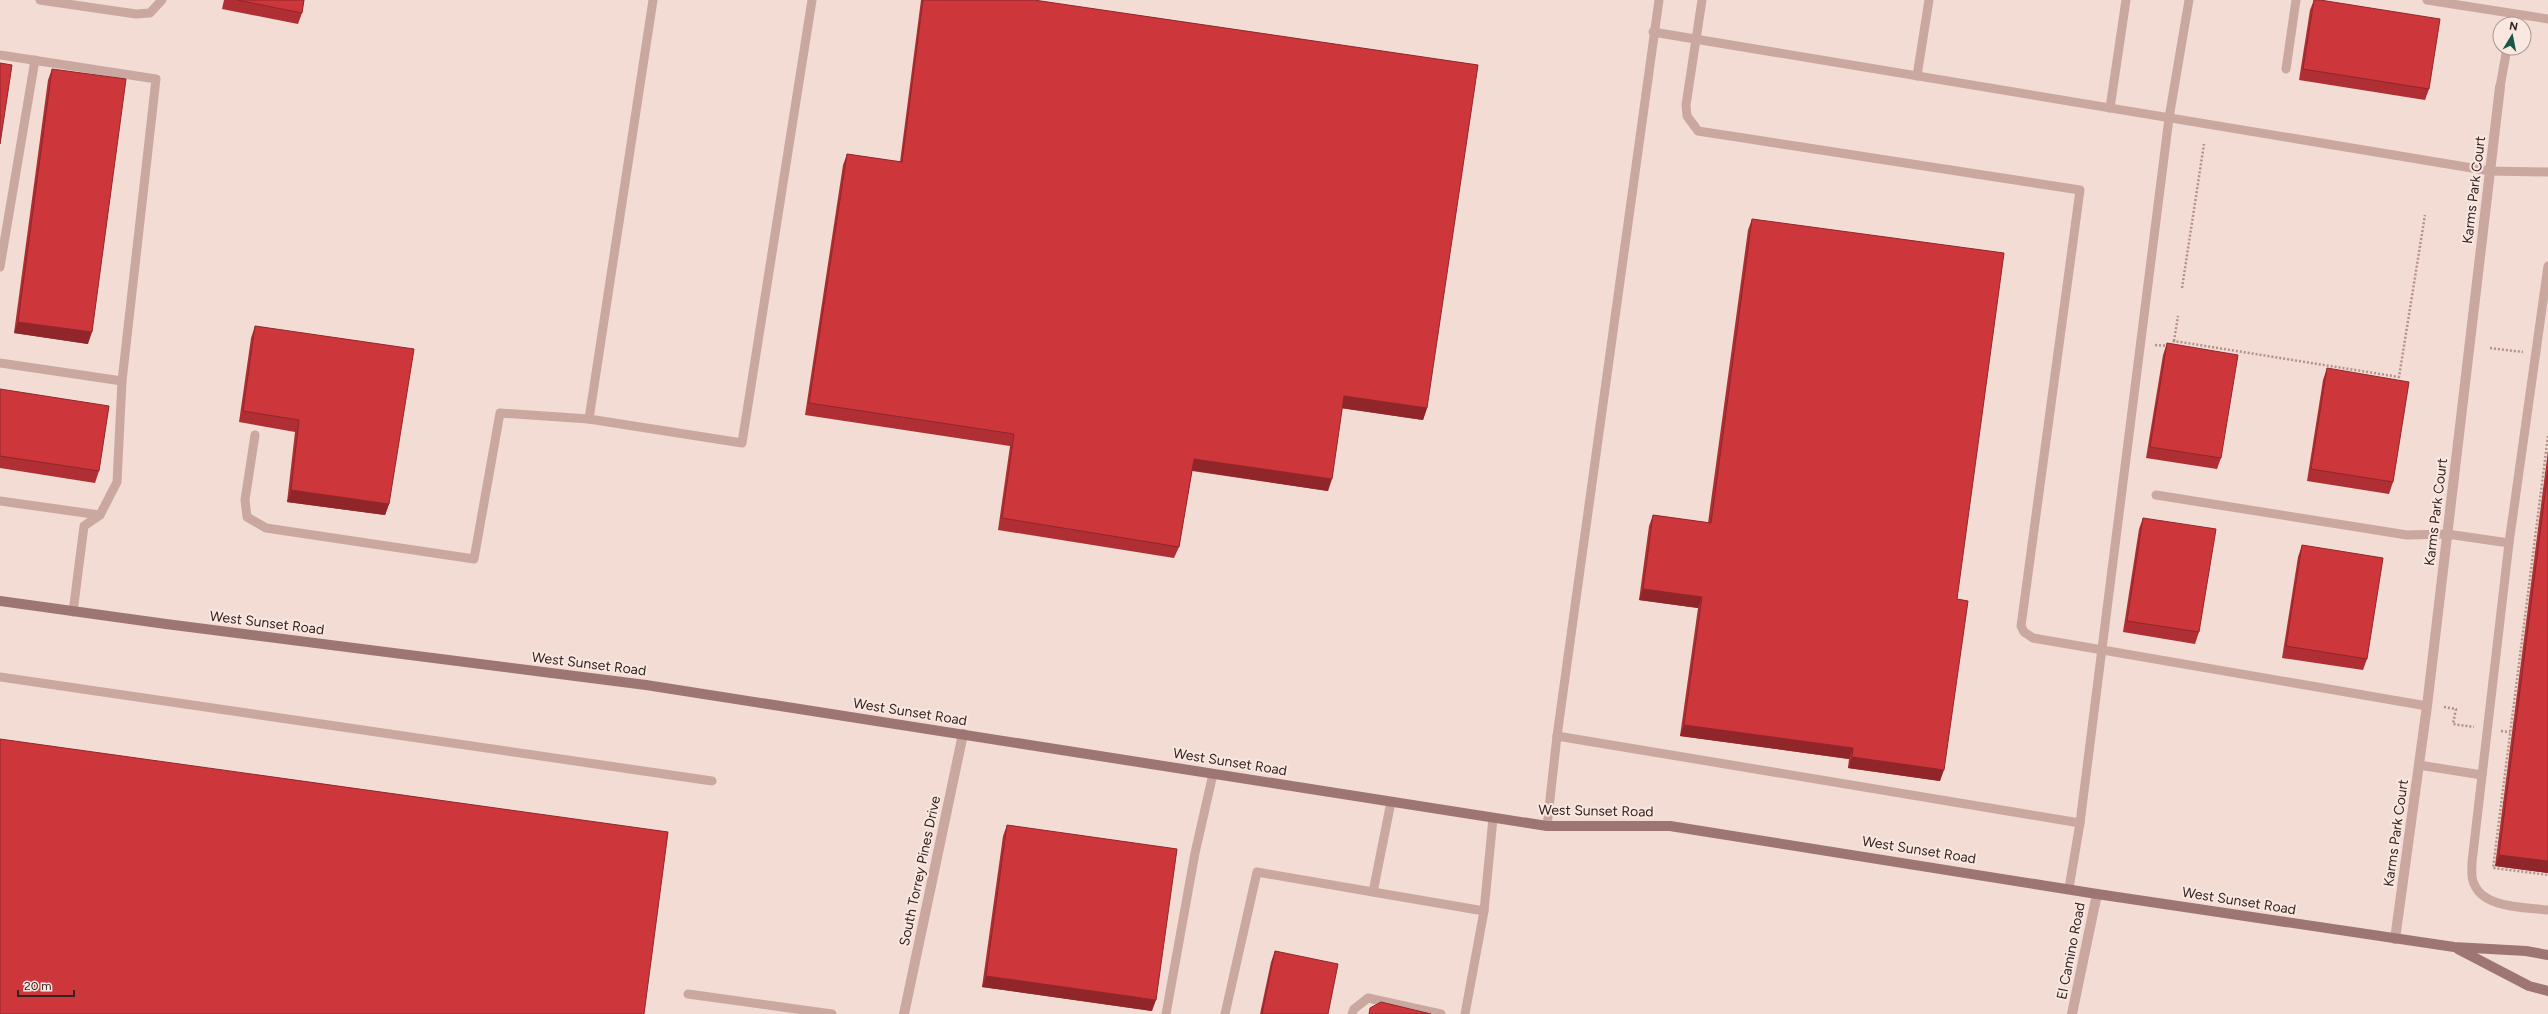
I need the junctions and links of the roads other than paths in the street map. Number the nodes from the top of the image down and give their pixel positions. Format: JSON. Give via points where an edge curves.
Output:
{"nodes":[{"id":1,"x":40,"y":0,"type":"edge"},
{"id":2,"x":162,"y":0,"type":"edge"},
{"id":3,"x":653,"y":0,"type":"edge"},
{"id":4,"x":812,"y":0,"type":"edge"},
{"id":5,"x":1659,"y":0,"type":"edge"},
{"id":6,"x":1702,"y":0,"type":"edge"},
{"id":7,"x":1929,"y":0,"type":"edge"},
{"id":8,"x":2126,"y":0,"type":"edge"},
{"id":9,"x":2189,"y":0,"type":"edge"},
{"id":10,"x":2296,"y":0,"type":"edge"},
{"id":11,"x":2427,"y":0,"type":"edge"},
{"id":12,"x":2439,"y":1,"type":"edge"},
{"id":13,"x":2512,"y":14,"type":"joint"},
{"id":14,"x":2548,"y":19,"type":"edge"},
{"id":15,"x":1653,"y":32,"type":"junction"},
{"id":16,"x":1696,"y":39,"type":"junction"},
{"id":17,"x":0,"y":55,"type":"edge"},
{"id":18,"x":2506,"y":56,"type":"edge"},
{"id":19,"x":35,"y":60,"type":"junction"},
{"id":20,"x":2286,"y":69,"type":"dead end"},
{"id":21,"x":1917,"y":76,"type":"junction"},
{"id":22,"x":2500,"y":87,"type":"joint"},
{"id":23,"x":2110,"y":108,"type":"junction"},
{"id":24,"x":2169,"y":118,"type":"junction"},
{"id":25,"x":2490,"y":171,"type":"junction"},
{"id":26,"x":2548,"y":172,"type":"edge"},
{"id":27,"x":2548,"y":266,"type":"edge"},
{"id":28,"x":0,"y":267,"type":"edge"},
{"id":29,"x":0,"y":363,"type":"edge"},
{"id":30,"x":122,"y":381,"type":"junction"},
{"id":31,"x":589,"y":418,"type":"junction"},
{"id":32,"x":255,"y":435,"type":"dead end"},
{"id":33,"x":2156,"y":495,"type":"dead end"},
{"id":34,"x":0,"y":501,"type":"edge"},
{"id":35,"x":100,"y":515,"type":"junction"},
{"id":36,"x":2447,"y":534,"type":"junction"},
{"id":37,"x":2509,"y":543,"type":"junction"},
{"id":38,"x":0,"y":601,"type":"edge"},
{"id":39,"x":73,"y":612,"type":"junction"},
{"id":40,"x":2102,"y":651,"type":"junction"},
{"id":41,"x":0,"y":677,"type":"edge"},
{"id":42,"x":2427,"y":706,"type":"junction"},
{"id":43,"x":963,"y":734,"type":"junction"},
{"id":44,"x":1557,"y":736,"type":"junction"},
{"id":45,"x":2419,"y":765,"type":"junction"},
{"id":46,"x":1213,"y":774,"type":"junction"},
{"id":47,"x":2482,"y":775,"type":"junction"},
{"id":48,"x":712,"y":781,"type":"dead end"},
{"id":49,"x":1391,"y":802,"type":"junction"},
{"id":50,"x":1493,"y":818,"type":"junction"},
{"id":51,"x":2080,"y":823,"type":"junction"},
{"id":52,"x":1547,"y":826,"type":"junction"},
{"id":53,"x":2070,"y":888,"type":"junction"},
{"id":54,"x":1373,"y":892,"type":"junction"},
{"id":55,"x":2097,"y":894,"type":"junction"},
{"id":56,"x":2548,"y":910,"type":"edge"},
{"id":57,"x":1484,"y":911,"type":"junction"},
{"id":58,"x":2395,"y":939,"type":"junction"},
{"id":59,"x":2454,"y":947,"type":"junction"},
{"id":60,"x":2548,"y":955,"type":"edge"},
{"id":61,"x":2548,"y":991,"type":"edge"},
{"id":62,"x":688,"y":994,"type":"dead end"},
{"id":63,"x":832,"y":1014,"type":"edge"},
{"id":64,"x":904,"y":1014,"type":"edge"},
{"id":65,"x":1166,"y":1014,"type":"edge"},
{"id":66,"x":1225,"y":1014,"type":"edge"},
{"id":67,"x":1352,"y":1014,"type":"edge"},
{"id":68,"x":1441,"y":1014,"type":"edge"},
{"id":69,"x":1465,"y":1014,"type":"edge"},
{"id":70,"x":2072,"y":1014,"type":"edge"}],
"edges":[{"from":1,"to":2,"type":"lane","via":[[136,14],[150,13]]},
{"from":3,"to":31,"type":"lane"},
{"from":4,"to":31,"type":"lane","via":[[742,443]]},
{"from":5,"to":15,"type":"lane"},
{"from":6,"to":16,"type":"lane"},
{"from":7,"to":21,"type":"lane"},
{"from":8,"to":23,"type":"lane"},
{"from":9,"to":24,"type":"lane"},
{"from":10,"to":20,"type":"lane"},
{"from":11,"to":12,"type":"lane"},
{"from":12,"to":13,"type":"lane"},
{"from":13,"to":14,"type":"lane"},
{"from":15,"to":16,"type":"lane"},
{"from":15,"to":44,"type":"lane"},
{"from":16,"to":21,"type":"lane"},
{"from":16,"to":40,"type":"lane","via":[[1686,105],[1687,116],[1698,131],[2080,190],[2021,626],[2032,638]]},
{"from":17,"to":19,"type":"lane"},
{"from":18,"to":22,"type":"lane"},
{"from":19,"to":28,"type":"lane"},
{"from":19,"to":30,"type":"lane","via":[[156,79]]},
{"from":21,"to":23,"type":"lane"},
{"from":22,"to":25,"type":"street","name":"Karms Park Court"},
{"from":23,"to":24,"type":"lane"},
{"from":24,"to":25,"type":"lane"},
{"from":24,"to":40,"type":"lane"},
{"from":25,"to":26,"type":"lane"},
{"from":25,"to":36,"type":"street","name":"Karms Park Court"},
{"from":27,"to":37,"type":"lane"},
{"from":29,"to":30,"type":"lane"},
{"from":30,"to":35,"type":"lane","via":[[117,482]]},
{"from":31,"to":32,"type":"lane","via":[[500,413],[474,559],[266,528],[247,517],[245,500]]},
{"from":33,"to":36,"type":"lane","via":[[2407,535]]},
{"from":34,"to":35,"type":"lane"},
{"from":35,"to":39,"type":"lane","via":[[84,526]]},
{"from":36,"to":37,"type":"lane"},
{"from":36,"to":42,"type":"street","name":"Karms Park Court"},
{"from":37,"to":47,"type":"lane"},
{"from":38,"to":39,"type":"main road","name":"West Sunset Road"},
{"from":39,"to":43,"type":"main road","name":"West Sunset Road","via":[[646,685]]},
{"from":40,"to":42,"type":"lane"},
{"from":40,"to":51,"type":"lane"},
{"from":41,"to":48,"type":"lane"},
{"from":42,"to":45,"type":"street","name":"Karms Park Court"},
{"from":43,"to":46,"type":"main road","name":"West Sunset Road"},
{"from":43,"to":64,"type":"street","name":"South Torrey Pines Drive"},
{"from":44,"to":51,"type":"lane"},
{"from":44,"to":52,"type":"lane"},
{"from":45,"to":47,"type":"lane"},
{"from":45,"to":58,"type":"street","name":"Karms Park Court"},
{"from":46,"to":49,"type":"main road","name":"West Sunset Road"},
{"from":46,"to":65,"type":"lane","via":[[1195,853]]},
{"from":47,"to":56,"type":"lane","via":[[2472,862],[2473,881],[2482,895],[2501,904]]},
{"from":49,"to":50,"type":"main road","name":"West Sunset Road"},
{"from":49,"to":54,"type":"lane"},
{"from":50,"to":52,"type":"main road","name":"West Sunset Road"},
{"from":50,"to":57,"type":"lane"},
{"from":51,"to":53,"type":"lane"},
{"from":52,"to":53,"type":"main road","name":"West Sunset Road","via":[[1670,826]]},
{"from":53,"to":55,"type":"main road","name":"West Sunset Road"},
{"from":54,"to":57,"type":"lane"},
{"from":54,"to":66,"type":"lane","via":[[1257,872]]},
{"from":55,"to":58,"type":"main road","name":"West Sunset Road"},
{"from":55,"to":70,"type":"street","name":"El Camino Road"},
{"from":57,"to":69,"type":"lane"},
{"from":58,"to":59,"type":"main road","name":"West Sunset Road"},
{"from":59,"to":60,"type":"main road","name":"West Sunset Road","via":[[2526,951]]},
{"from":59,"to":61,"type":"main road","name":"West Sunset Road","via":[[2529,986]]},
{"from":62,"to":63,"type":"lane"},
{"from":67,"to":68,"type":"lane","via":[[1354,1008],[1368,998]]}]}
